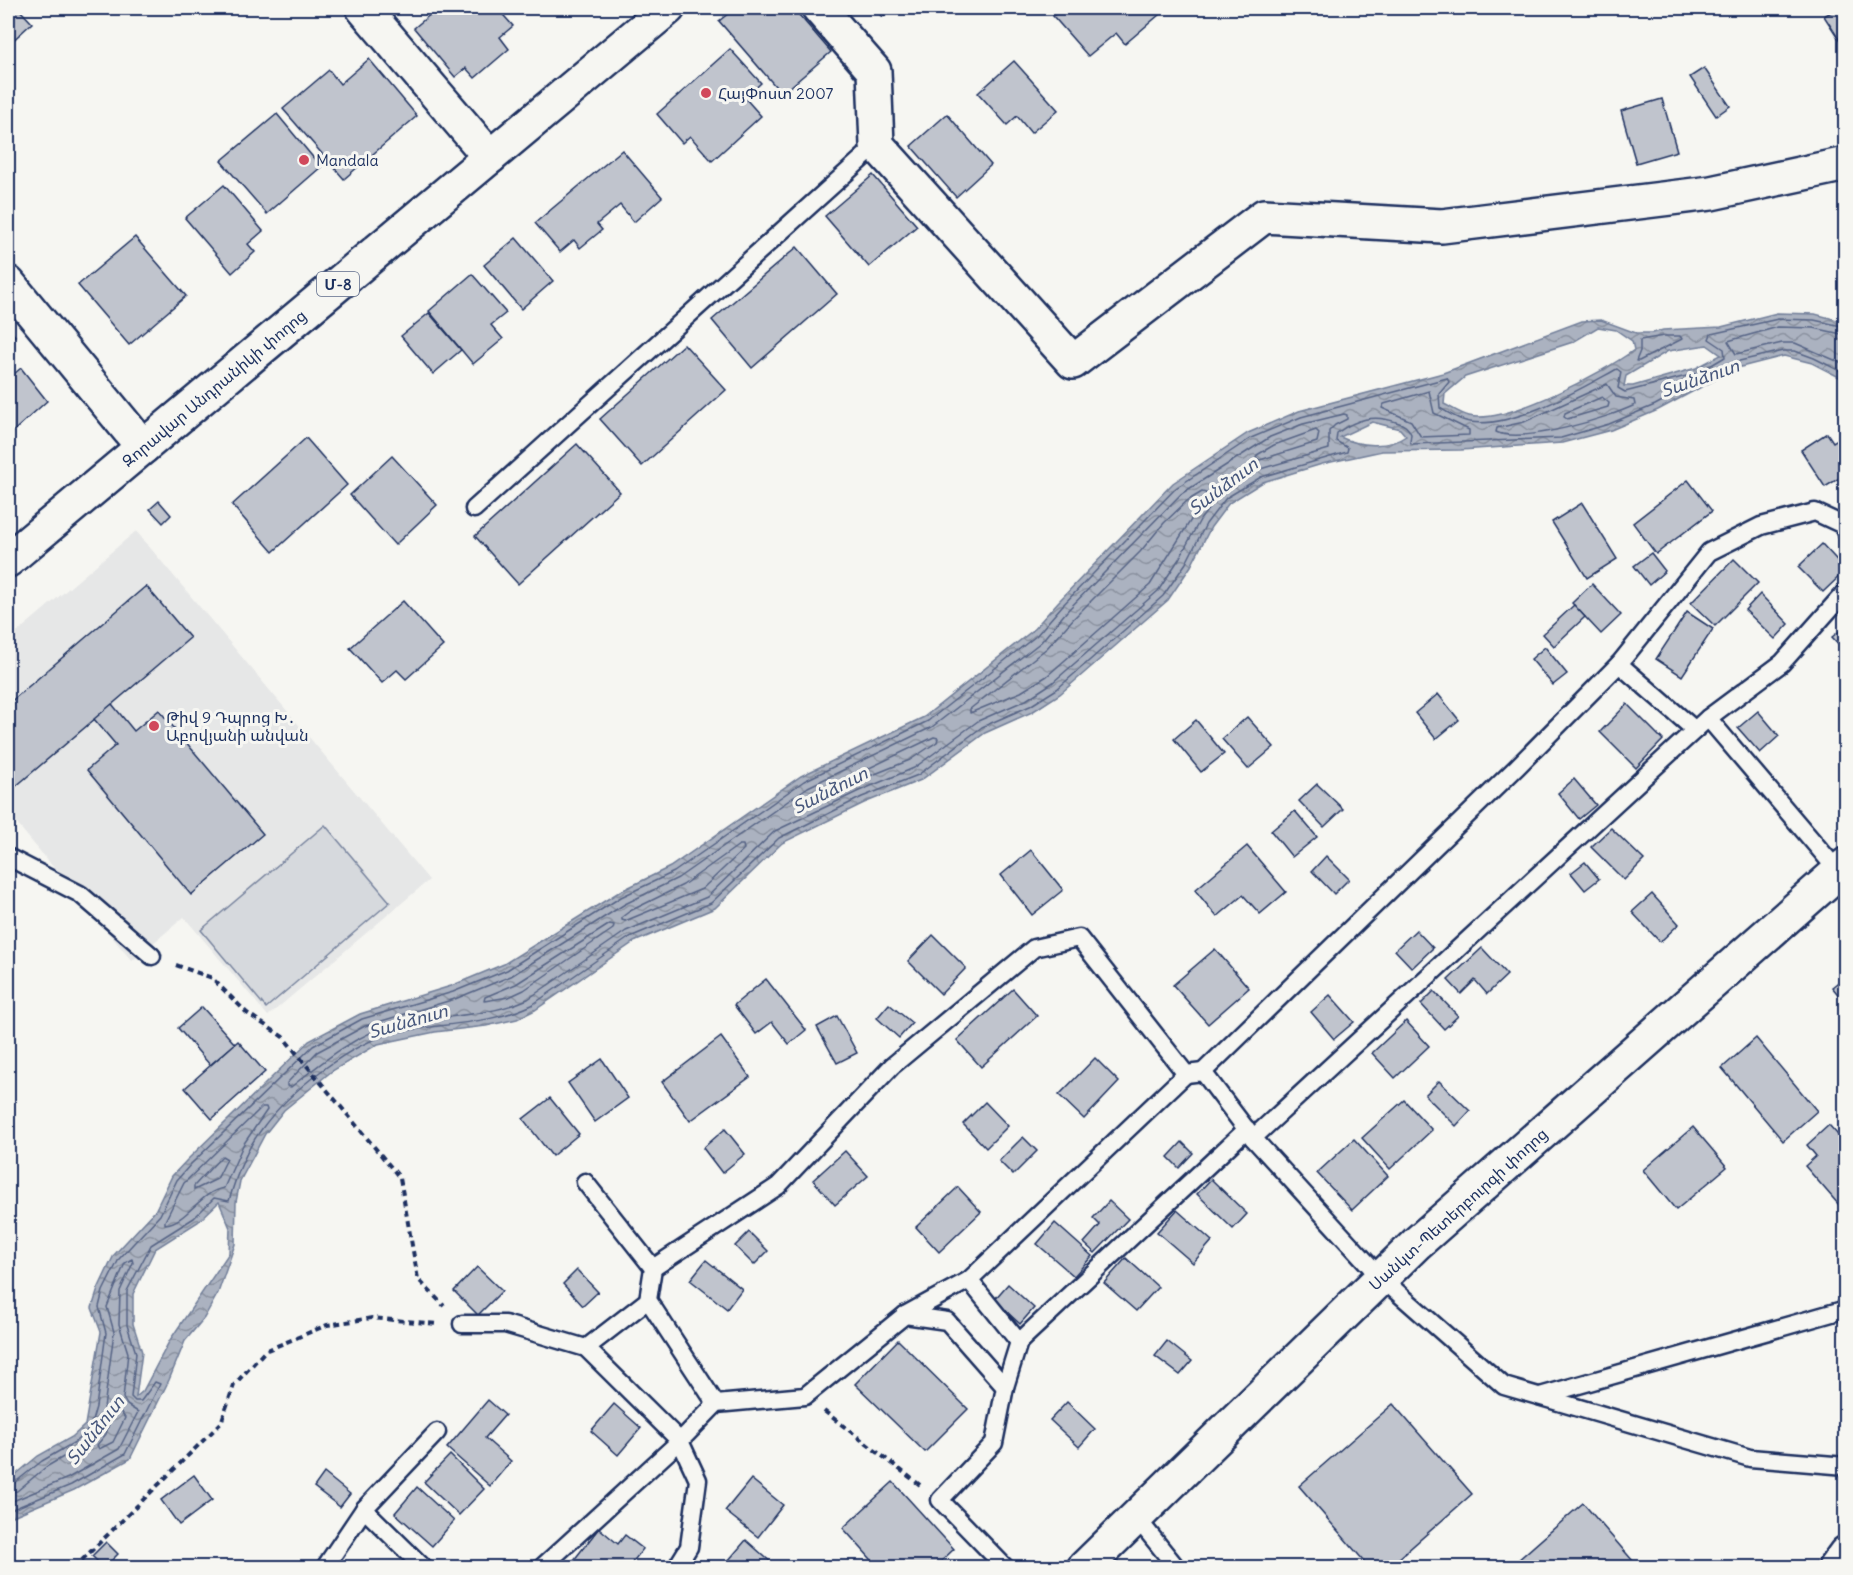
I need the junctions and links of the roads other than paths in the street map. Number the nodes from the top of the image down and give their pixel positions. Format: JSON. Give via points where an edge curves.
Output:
{"nodes":[{"id":1,"x":363,"y":8,"type":"edge"},
{"id":2,"x":668,"y":8,"type":"edge"},
{"id":3,"x":819,"y":8,"type":"edge"},
{"id":4,"x":877,"y":145,"type":"junction"},
{"id":5,"x":490,"y":157,"type":"junction"},
{"id":6,"x":1845,"y":164,"type":"edge"},
{"id":7,"x":8,"y":283,"type":"edge"},
{"id":8,"x":143,"y":447,"type":"junction"},
{"id":9,"x":474,"y":509,"type":"dead end"},
{"id":10,"x":1845,"y":532,"type":"edge"},
{"id":11,"x":8,"y":560,"type":"edge"},
{"id":12,"x":1845,"y":591,"type":"edge"},
{"id":13,"x":1619,"y":664,"type":"junction"},
{"id":14,"x":1708,"y":718,"type":"junction"},
{"id":15,"x":1695,"y":730,"type":"junction"},
{"id":16,"x":8,"y":857,"type":"edge"},
{"id":17,"x":1842,"y":868,"type":"edge"},
{"id":18,"x":152,"y":956,"type":"road end"},
{"id":19,"x":1194,"y":1073,"type":"junction"},
{"id":20,"x":1250,"y":1134,"type":"junction"},
{"id":21,"x":585,"y":1182,"type":"dead end"},
{"id":22,"x":653,"y":1268,"type":"junction"},
{"id":23,"x":1380,"y":1277,"type":"junction"},
{"id":24,"x":969,"y":1280,"type":"junction"},
{"id":25,"x":648,"y":1300,"type":"junction"},
{"id":26,"x":1845,"y":1309,"type":"edge"},
{"id":27,"x":905,"y":1315,"type":"junction"},
{"id":28,"x":462,"y":1324,"type":"road end"},
{"id":29,"x":1019,"y":1342,"type":"junction"},
{"id":30,"x":586,"y":1348,"type":"junction"},
{"id":31,"x":1005,"y":1387,"type":"junction"},
{"id":32,"x":1539,"y":1396,"type":"junction"},
{"id":33,"x":716,"y":1404,"type":"junction"},
{"id":34,"x":437,"y":1432,"type":"dead end"},
{"id":35,"x":680,"y":1441,"type":"junction"},
{"id":36,"x":1845,"y":1466,"type":"edge"},
{"id":37,"x":364,"y":1509,"type":"junction"},
{"id":38,"x":1136,"y":1517,"type":"junction"},
{"id":39,"x":1845,"y":1553,"type":"edge"},
{"id":40,"x":325,"y":1567,"type":"edge"},
{"id":41,"x":424,"y":1568,"type":"edge"},
{"id":42,"x":541,"y":1568,"type":"edge"},
{"id":43,"x":676,"y":1568,"type":"edge"},
{"id":44,"x":1006,"y":1568,"type":"edge"},
{"id":45,"x":1084,"y":1568,"type":"edge"},
{"id":46,"x":1177,"y":1568,"type":"edge"},
{"id":47,"x":1834,"y":1568,"type":"edge"}],
"edges":[{"from":1,"to":5,"type":"main road"},
{"from":2,"to":5,"type":"main road","name":"Զորավար Անդրանիկի փողոց","number":"Մ-8"},
{"from":3,"to":4,"type":"main road","via":[[874,70]]},
{"from":4,"to":6,"type":"main road","via":[[1073,362],[1264,216],[1442,226],[1711,193]]},
{"from":4,"to":9,"type":"lane"},
{"from":5,"to":8,"type":"main road","name":"Զորավար Անդրանիկի փողոց","number":"Մ-8"},
{"from":7,"to":8,"type":"main road"},
{"from":8,"to":11,"type":"main road","name":"Զորավար Անդրանիկի փողոց","number":"Մ-8"},
{"from":10,"to":13,"type":"lane","via":[[1842,525],[1815,512],[1761,526],[1709,552]]},
{"from":12,"to":14,"type":"lane","via":[[1782,663]]},
{"from":13,"to":15,"type":"lane"},
{"from":13,"to":19,"type":"lane","via":[[1517,767]]},
{"from":14,"to":15,"type":"lane"},
{"from":14,"to":17,"type":"lane"},
{"from":15,"to":20,"type":"lane"},
{"from":16,"to":18,"type":"lane","via":[[80,894]]},
{"from":17,"to":23,"type":"main road","name":"Սանկտ-Պետերբուրգի փողոց"},
{"from":19,"to":20,"type":"lane"},
{"from":19,"to":22,"type":"lane","via":[[1079,938],[1034,948],[892,1066],[778,1186]]},
{"from":19,"to":24,"type":"lane"},
{"from":20,"to":23,"type":"lane"},
{"from":20,"to":29,"type":"lane"},
{"from":21,"to":22,"type":"lane"},
{"from":22,"to":25,"type":"lane"},
{"from":23,"to":32,"type":"lane","via":[[1504,1386]]},
{"from":23,"to":38,"type":"main road","name":"Սանկտ-Պետերբուրգի փողոց"},
{"from":24,"to":27,"type":"lane"},
{"from":24,"to":29,"type":"lane"},
{"from":25,"to":30,"type":"lane"},
{"from":25,"to":33,"type":"lane"},
{"from":26,"to":32,"type":"lane"},
{"from":27,"to":31,"type":"lane","via":[[947,1321]]},
{"from":27,"to":33,"type":"lane","via":[[805,1396]]},
{"from":28,"to":30,"type":"lane","via":[[504,1324]]},
{"from":29,"to":31,"type":"lane"},
{"from":30,"to":35,"type":"lane"},
{"from":31,"to":44,"type":"lane","via":[[994,1443],[940,1500]]},
{"from":32,"to":36,"type":"lane","via":[[1750,1458]]},
{"from":33,"to":35,"type":"lane"},
{"from":34,"to":37,"type":"lane"},
{"from":35,"to":42,"type":"lane"},
{"from":35,"to":43,"type":"lane","via":[[698,1480],[689,1547]]},
{"from":37,"to":40,"type":"lane"},
{"from":37,"to":41,"type":"lane"},
{"from":38,"to":45,"type":"main road","name":"Սանկտ-Պետերբուրգի փողոց"},
{"from":38,"to":46,"type":"lane"},
{"from":39,"to":47,"type":"main road"}]}
